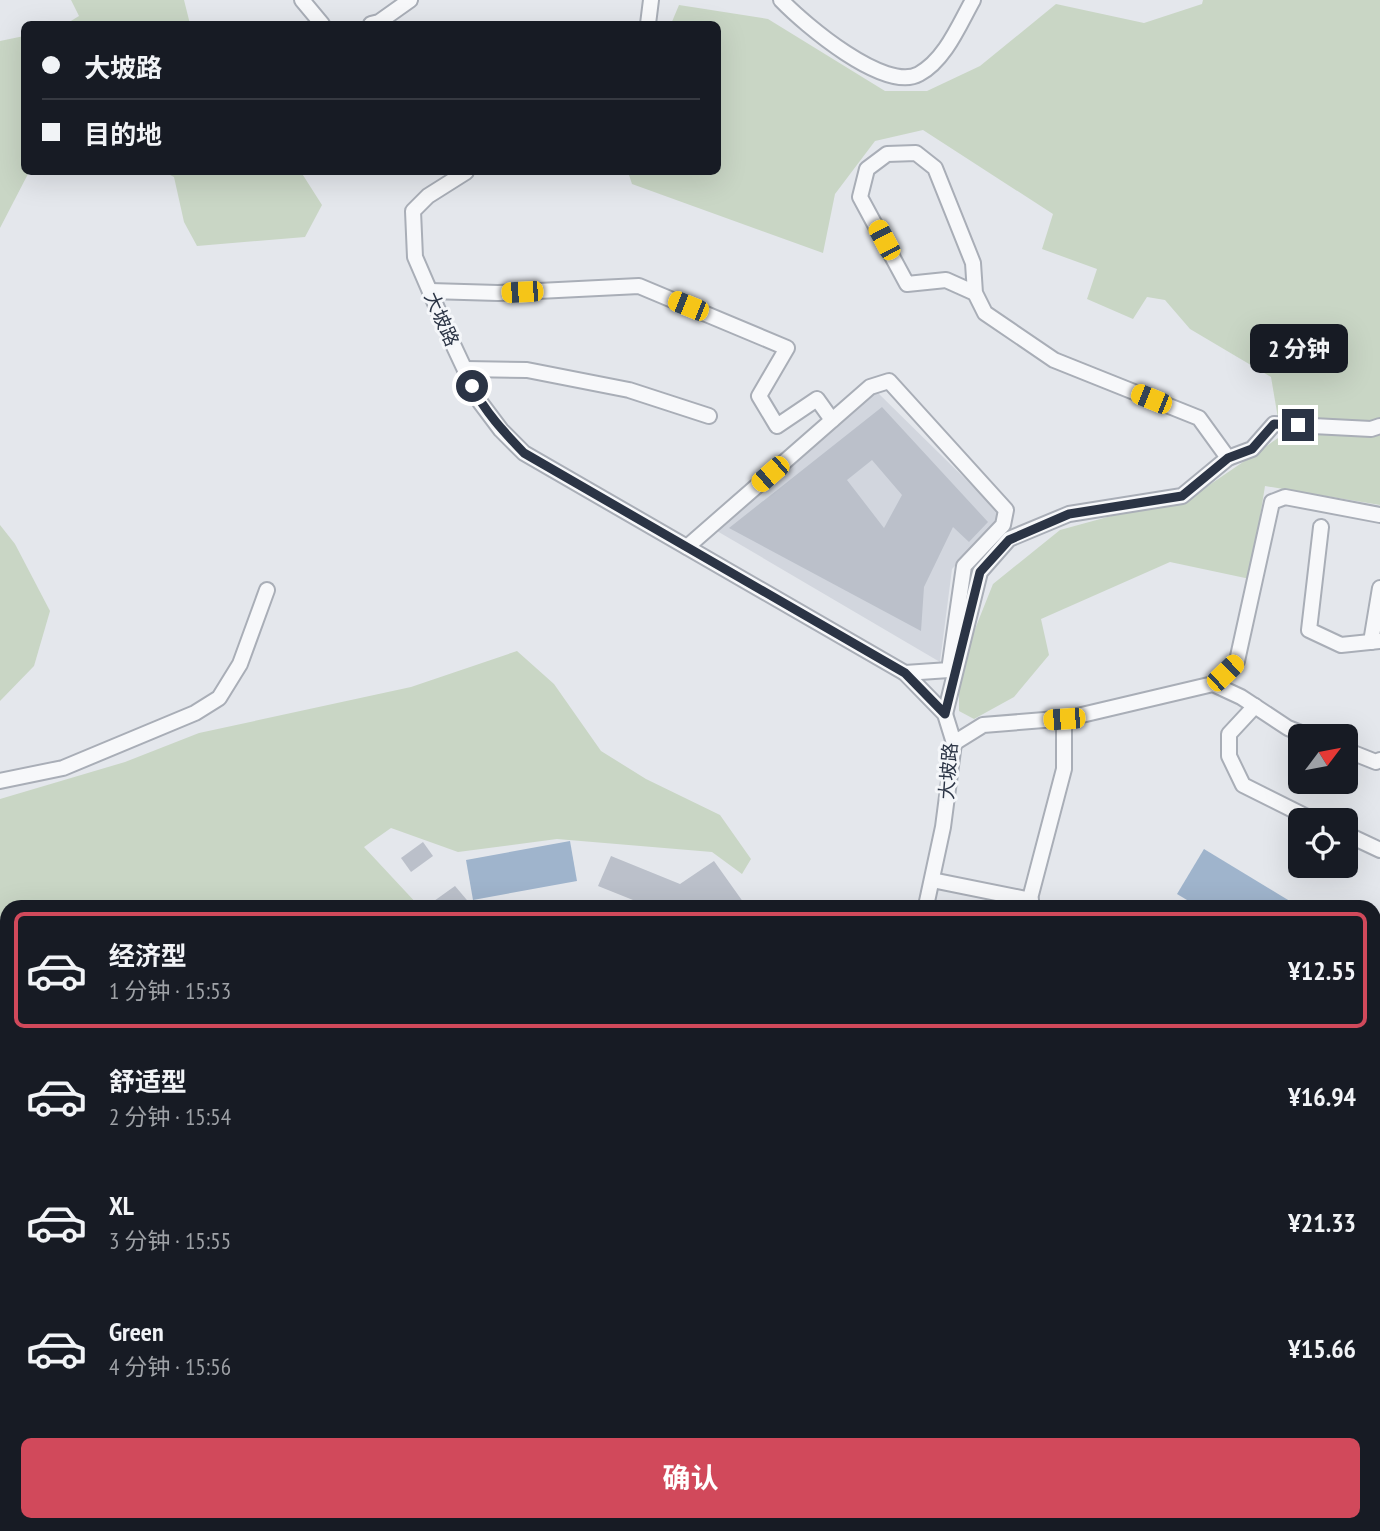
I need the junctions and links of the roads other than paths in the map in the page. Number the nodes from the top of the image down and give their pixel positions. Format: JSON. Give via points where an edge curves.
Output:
{"nodes":[{"id":1,"x":302,"y":0,"type":"edge"},
{"id":2,"x":410,"y":0,"type":"edge"},
{"id":3,"x":651,"y":0,"type":"edge"},
{"id":4,"x":781,"y":0,"type":"edge"},
{"id":5,"x":973,"y":0,"type":"edge"},
{"id":6,"x":320,"y":21,"type":"edge"},
{"id":7,"x":380,"y":21,"type":"edge"},
{"id":8,"x":648,"y":21,"type":"edge"},
{"id":9,"x":462,"y":175,"type":"edge"},
{"id":10,"x":430,"y":291,"type":"junction"},
{"id":11,"x":975,"y":293,"type":"junction"},
{"id":12,"x":465,"y":369,"type":"junction"},
{"id":13,"x":709,"y":416,"type":"dead end"},
{"id":14,"x":832,"y":420,"type":"junction"},
{"id":15,"x":1380,"y":426,"type":"edge"},
{"id":16,"x":1228,"y":458,"type":"junction"},
{"id":17,"x":1380,"y":515,"type":"edge"},
{"id":18,"x":1321,"y":527,"type":"dead end"},
{"id":19,"x":687,"y":547,"type":"junction"},
{"id":20,"x":1380,"y":588,"type":"edge"},
{"id":21,"x":267,"y":590,"type":"dead end"},
{"id":22,"x":1376,"y":642,"type":"edge"},
{"id":23,"x":905,"y":673,"type":"junction"},
{"id":24,"x":1213,"y":684,"type":"junction"},
{"id":25,"x":1255,"y":706,"type":"junction"},
{"id":26,"x":945,"y":714,"type":"junction"},
{"id":27,"x":1064,"y":719,"type":"junction"},
{"id":28,"x":1288,"y":728,"type":"edge"},
{"id":29,"x":954,"y":743,"type":"junction"},
{"id":30,"x":1358,"y":755,"type":"edge"},
{"id":31,"x":1380,"y":760,"type":"edge"},
{"id":32,"x":0,"y":781,"type":"edge"},
{"id":33,"x":1289,"y":808,"type":"edge"},
{"id":34,"x":1358,"y":840,"type":"edge"},
{"id":35,"x":1380,"y":850,"type":"edge"},
{"id":36,"x":932,"y":880,"type":"junction"},
{"id":37,"x":927,"y":900,"type":"edge"},
{"id":38,"x":1017,"y":900,"type":"edge"},
{"id":39,"x":1031,"y":900,"type":"edge"}],
"edges":[{"from":1,"to":6,"type":"street"},
{"from":2,"to":7,"type":"street"},
{"from":3,"to":8,"type":"street"},
{"from":4,"to":5,"type":"street","via":[[799,20],[844,53],[904,79],[919,75],[939,58]]},
{"from":9,"to":10,"type":"street","name":"大坡路","via":[[413,211],[415,257]]},
{"from":10,"to":12,"type":"street","name":"大坡路"},
{"from":10,"to":14,"type":"street","via":[[498,293],[639,286],[788,348],[759,396],[777,426],[817,398]]},
{"from":11,"to":11,"type":"street","via":[[946,280],[907,284],[860,197],[867,169],[887,153],[916,153],[935,168],[973,263]]},
{"from":11,"to":16,"type":"street","via":[[985,313],[1054,360],[1199,418]]},
{"from":12,"to":13,"type":"street","via":[[527,370],[629,390]]},
{"from":12,"to":19,"type":"street","name":"大坡路","via":[[480,402],[524,453]]},
{"from":14,"to":19,"type":"street"},
{"from":14,"to":23,"type":"street","via":[[870,387],[889,381],[1006,510],[1003,524],[964,566],[949,670]]},
{"from":15,"to":16,"type":"street","via":[[1274,424],[1252,449]]},
{"from":16,"to":26,"type":"street","via":[[1182,496],[1069,514],[1009,540],[980,572]]},
{"from":17,"to":24,"type":"street","via":[[1285,496],[1272,502],[1237,661]]},
{"from":18,"to":22,"type":"street","via":[[1309,630],[1341,645]]},
{"from":19,"to":23,"type":"street","name":"大坡路"},
{"from":20,"to":22,"type":"street"},
{"from":21,"to":32,"type":"street","via":[[240,664],[219,698],[195,713],[63,768]]},
{"from":23,"to":26,"type":"street","name":"大坡路"},
{"from":24,"to":25,"type":"street"},
{"from":24,"to":27,"type":"street"},
{"from":25,"to":28,"type":"street"},
{"from":25,"to":33,"type":"street","via":[[1229,734],[1229,756],[1243,785]]},
{"from":26,"to":29,"type":"street","name":"大坡路"},
{"from":27,"to":29,"type":"street","via":[[982,725]]},
{"from":27,"to":39,"type":"street","via":[[1064,769]]},
{"from":29,"to":36,"type":"street","name":"大坡路"},
{"from":30,"to":31,"type":"street"},
{"from":34,"to":35,"type":"street"},
{"from":36,"to":37,"type":"street","name":"大坡路"},
{"from":36,"to":38,"type":"street"}]}
